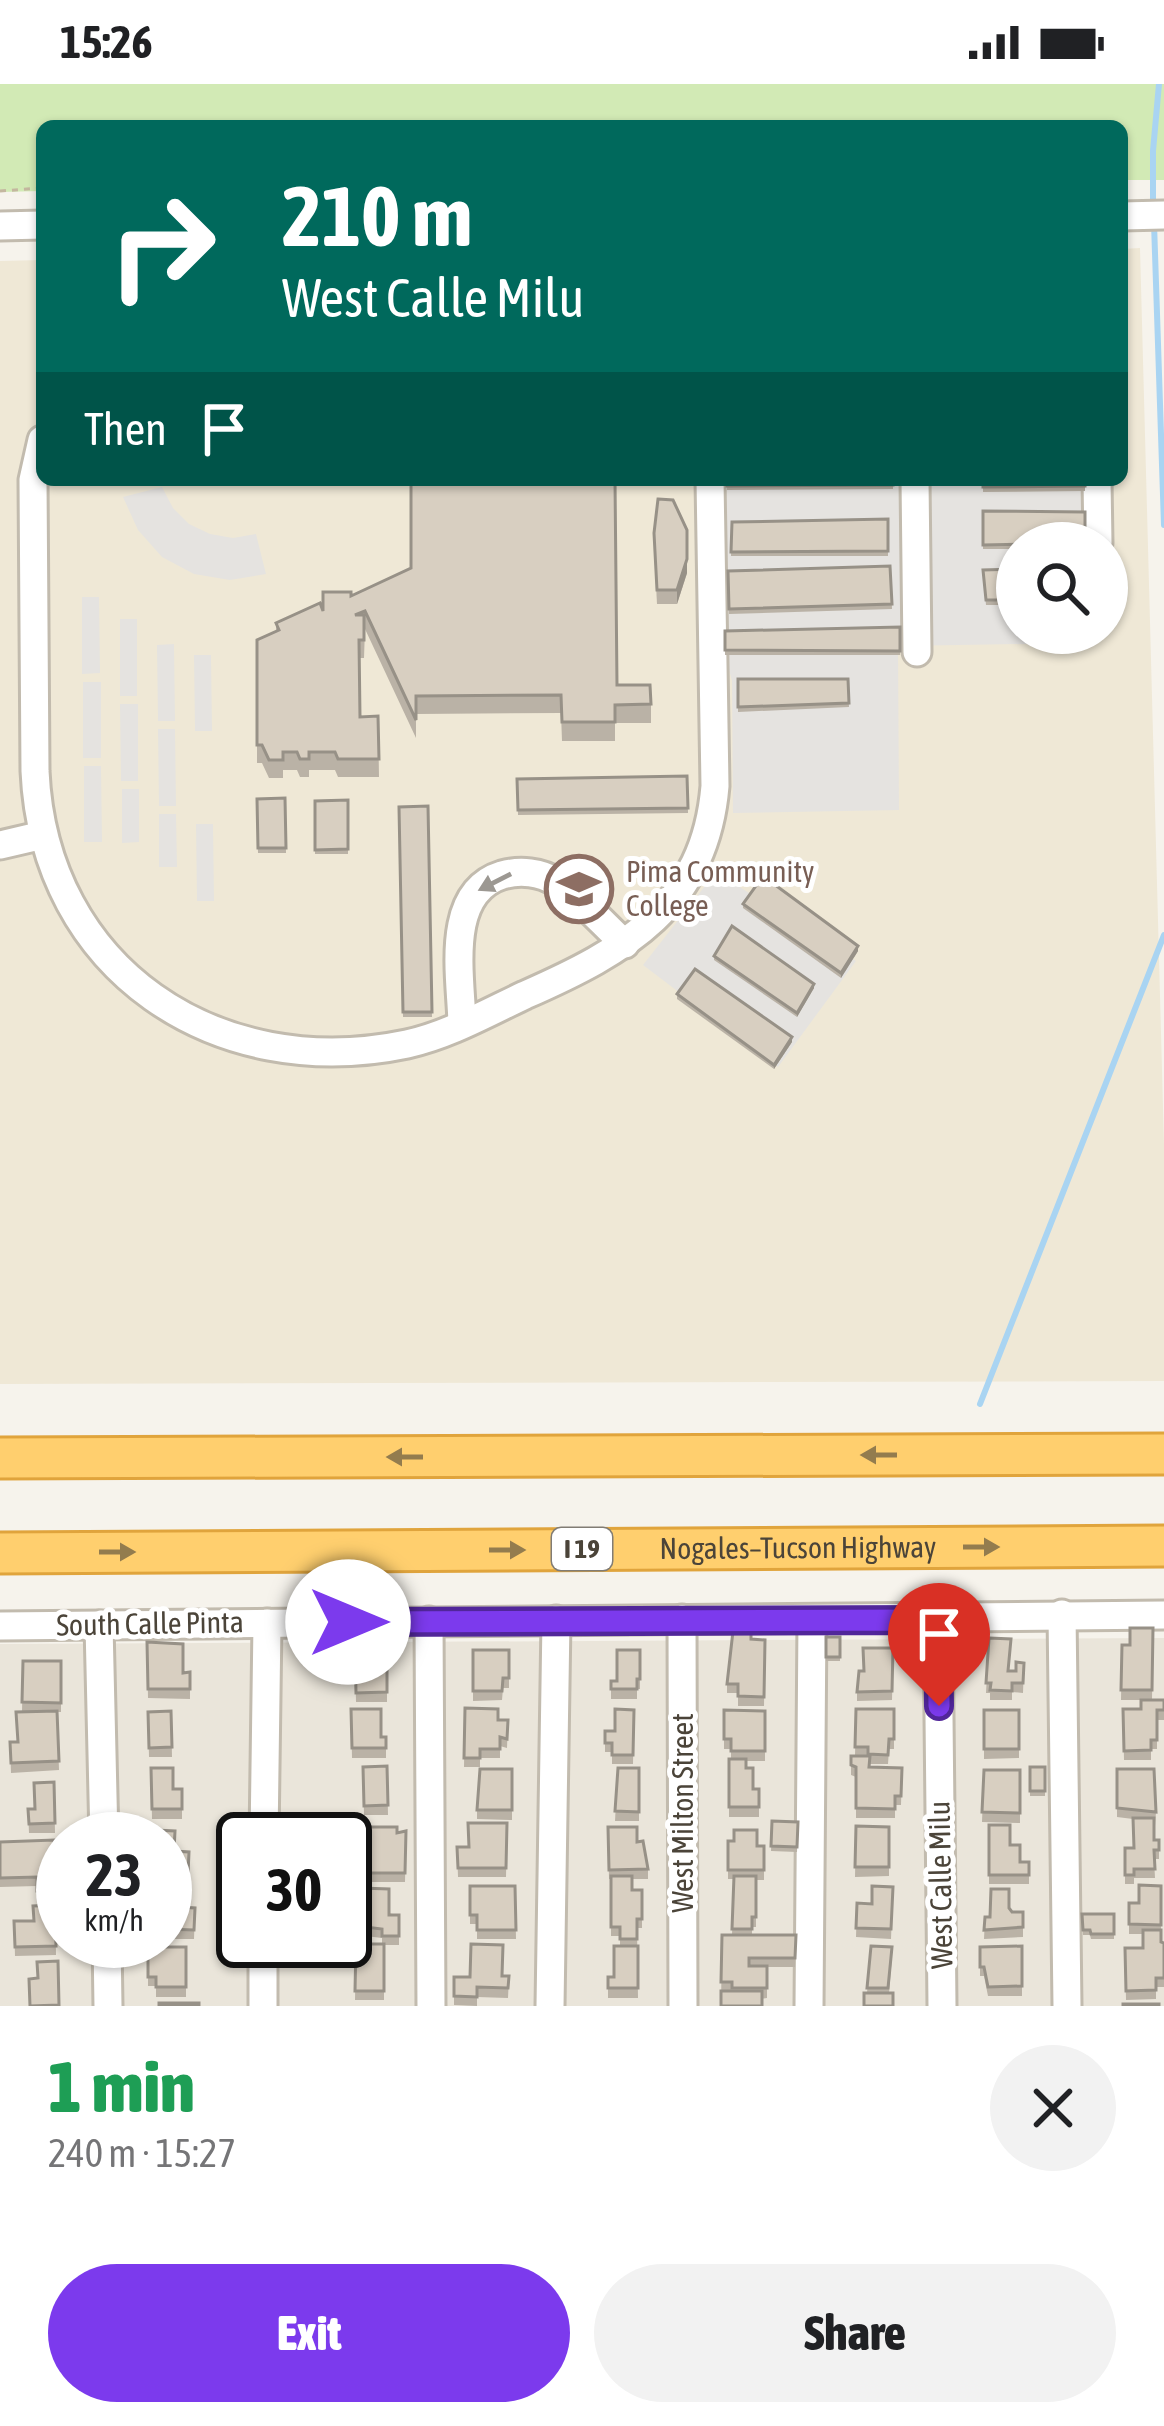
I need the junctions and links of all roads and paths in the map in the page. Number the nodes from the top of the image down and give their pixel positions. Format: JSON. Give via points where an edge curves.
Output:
{"nodes":[{"id":1,"x":36,"y":188,"type":"edge"},
{"id":2,"x":0,"y":191,"type":"edge"},
{"id":3,"x":1164,"y":215,"type":"edge"},
{"id":4,"x":1128,"y":216,"type":"edge"},
{"id":5,"x":36,"y":225,"type":"edge"},
{"id":6,"x":0,"y":226,"type":"edge"},
{"id":7,"x":36,"y":467,"type":"edge"},
{"id":8,"x":710,"y":486,"type":"edge"},
{"id":9,"x":915,"y":486,"type":"edge"},
{"id":10,"x":1097,"y":486,"type":"edge"},
{"id":11,"x":1098,"y":522,"type":"edge"},
{"id":12,"x":916,"y":652,"type":"dead end"},
{"id":13,"x":43,"y":835,"type":"junction"},
{"id":14,"x":0,"y":845,"type":"edge"},
{"id":15,"x":626,"y":944,"type":"junction"},
{"id":16,"x":462,"y":1024,"type":"junction"},
{"id":17,"x":1164,"y":1454,"type":"edge"},
{"id":18,"x":0,"y":1458,"type":"edge"},
{"id":19,"x":1164,"y":1546,"type":"edge"},
{"id":20,"x":0,"y":1553,"type":"edge"},
{"id":21,"x":1164,"y":1615,"type":"edge"},
{"id":22,"x":1062,"y":1616,"type":"junction"},
{"id":23,"x":682,"y":1619,"type":"junction"},
{"id":24,"x":812,"y":1619,"type":"junction"},
{"id":25,"x":556,"y":1620,"type":"junction"},
{"id":26,"x":938,"y":1620,"type":"junction"},
{"id":27,"x":429,"y":1622,"type":"junction"},
{"id":28,"x":267,"y":1623,"type":"junction"},
{"id":29,"x":98,"y":1624,"type":"junction"},
{"id":30,"x":0,"y":1626,"type":"edge"},
{"id":31,"x":103,"y":1812,"type":"edge"},
{"id":32,"x":264,"y":1812,"type":"edge"},
{"id":33,"x":107,"y":1968,"type":"edge"},
{"id":34,"x":263,"y":1968,"type":"edge"},
{"id":35,"x":108,"y":2006,"type":"edge"},
{"id":36,"x":262,"y":2006,"type":"edge"},
{"id":37,"x":430,"y":2006,"type":"edge"},
{"id":38,"x":550,"y":2006,"type":"edge"},
{"id":39,"x":683,"y":2006,"type":"edge"},
{"id":40,"x":808,"y":2006,"type":"edge"},
{"id":41,"x":942,"y":2006,"type":"edge"},
{"id":42,"x":1066,"y":2006,"type":"edge"}],
"edges":[{"from":1,"to":2,"type":"path"},
{"from":3,"to":4,"type":"street"},
{"from":5,"to":6,"type":"street"},
{"from":7,"to":13,"type":"street","via":[[35,771]]},
{"from":8,"to":15,"type":"street","via":[[717,749],[711,819],[678,894]]},
{"from":9,"to":12,"type":"street"},
{"from":10,"to":11,"type":"street"},
{"from":13,"to":14,"type":"street"},
{"from":13,"to":16,"type":"street","via":[[63,891],[95,944],[146,994],[190,1021],[263,1044],[318,1049],[405,1044]]},
{"from":15,"to":16,"type":"street"},
{"from":15,"to":16,"type":"street","one_way":true,"via":[[545,876],[495,877],[464,915]]},
{"from":17,"to":18,"type":"highway","one_way":true},
{"from":20,"to":19,"type":"highway","name":"Nogales–Tucson Highway","number":"I 19","one_way":true},
{"from":21,"to":22,"type":"street","name":"South Calle Pinta"},
{"from":22,"to":26,"type":"street","name":"South Calle Pinta"},
{"from":22,"to":42,"type":"street"},
{"from":23,"to":24,"type":"street","name":"South Calle Pinta"},
{"from":23,"to":25,"type":"street","name":"South Calle Pinta"},
{"from":23,"to":39,"type":"street","name":"West Milton Street"},
{"from":24,"to":26,"type":"street","name":"South Calle Pinta"},
{"from":24,"to":40,"type":"street"},
{"from":25,"to":27,"type":"street","name":"South Calle Pinta"},
{"from":25,"to":38,"type":"street"},
{"from":26,"to":41,"type":"street","name":"West Calle Milu"},
{"from":27,"to":28,"type":"street","name":"South Calle Pinta"},
{"from":27,"to":37,"type":"street"},
{"from":28,"to":29,"type":"street","name":"South Calle Pinta"},
{"from":28,"to":32,"type":"street"},
{"from":29,"to":30,"type":"street","name":"South Calle Pinta"},
{"from":29,"to":31,"type":"street"},
{"from":33,"to":35,"type":"street"},
{"from":34,"to":36,"type":"street"}]}
